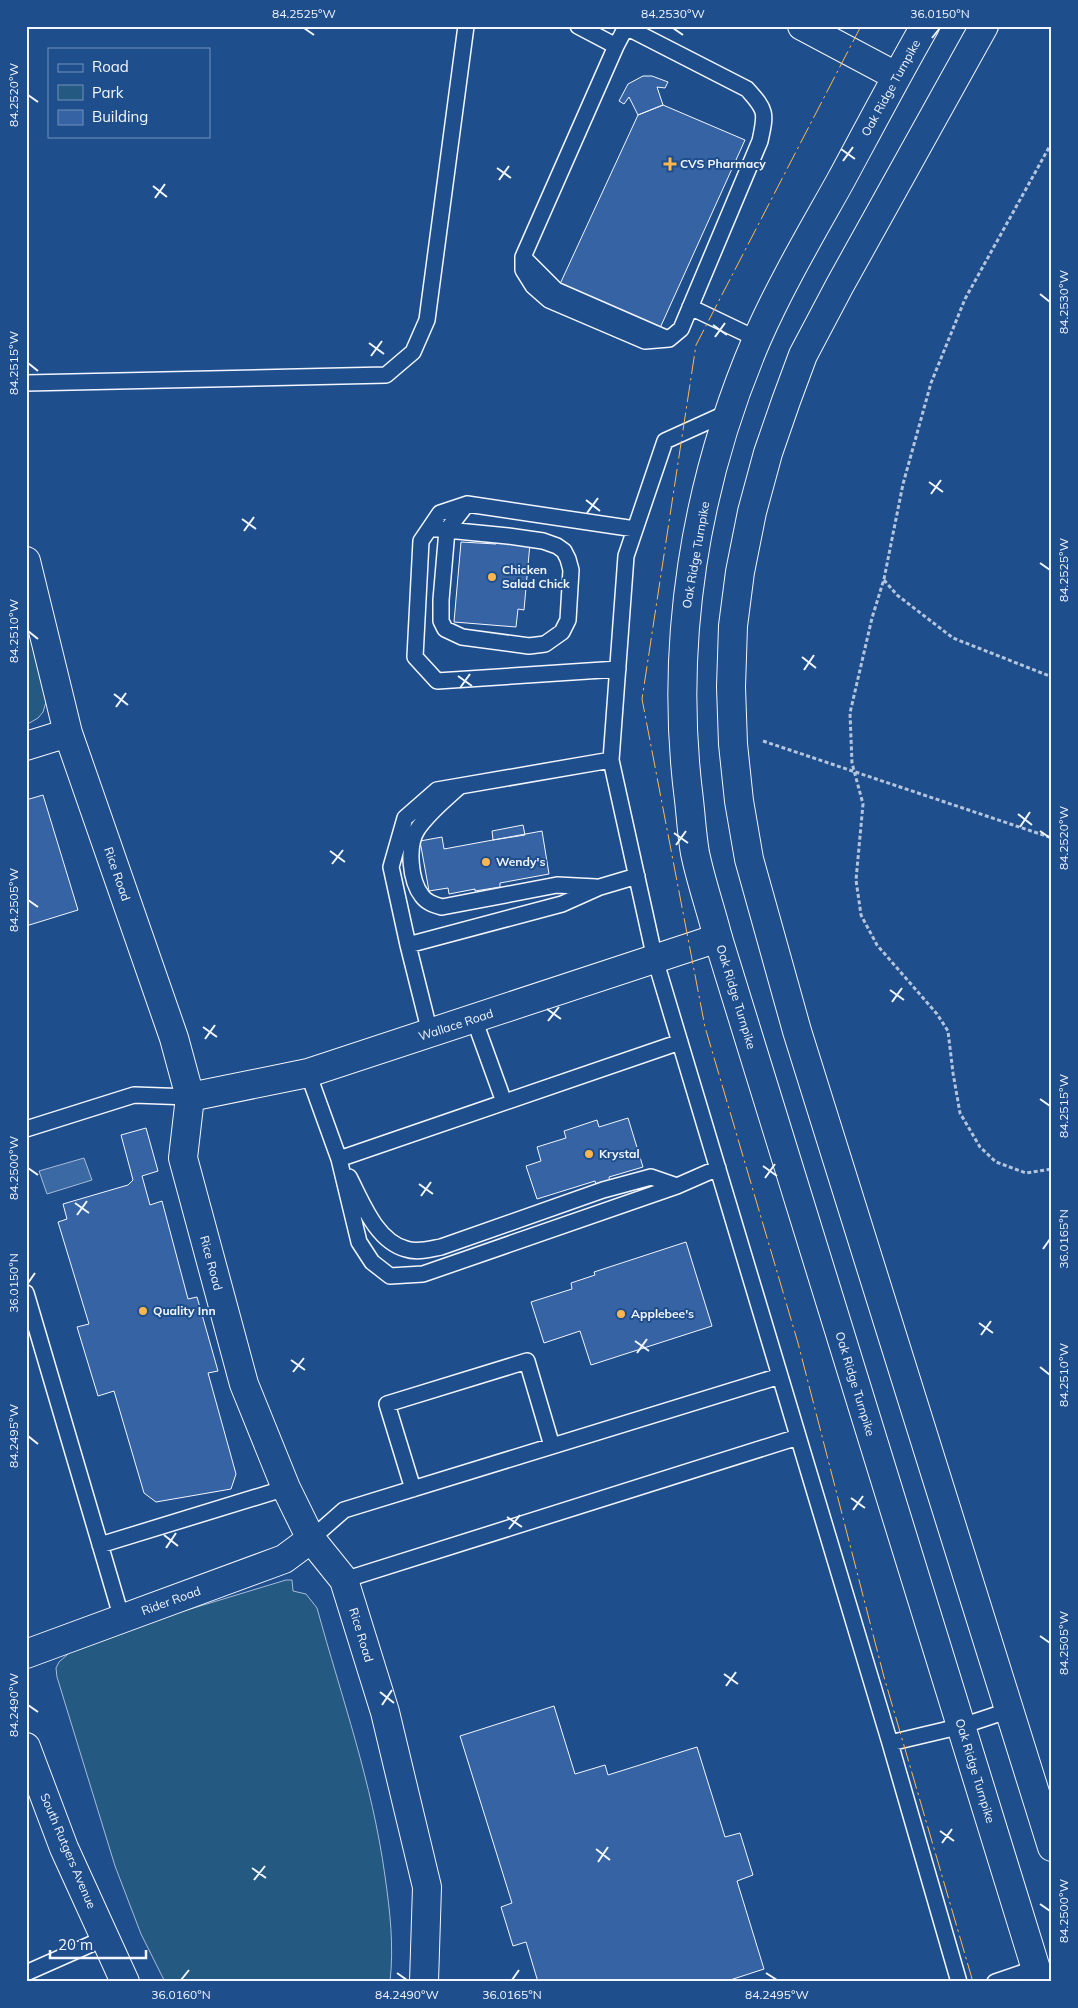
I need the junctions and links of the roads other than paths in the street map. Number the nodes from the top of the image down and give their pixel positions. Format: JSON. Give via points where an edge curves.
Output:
{"nodes":[{"id":1,"x":466,"y":26,"type":"edge"},
{"id":2,"x":578,"y":26,"type":"edge"},
{"id":3,"x":802,"y":26,"type":"edge"},
{"id":4,"x":925,"y":26,"type":"edge"},
{"id":5,"x":984,"y":26,"type":"edge"},
{"id":6,"x":626,"y":27,"type":"edge"},
{"id":7,"x":616,"y":46,"type":"junction"},
{"id":8,"x":896,"y":76,"type":"junction"},
{"id":9,"x":690,"y":306,"type":"junction"},
{"id":10,"x":757,"y":339,"type":"junction"},
{"id":11,"x":26,"y":383,"type":"edge"},
{"id":12,"x":729,"y":412,"type":"junction"},
{"id":13,"x":467,"y":504,"type":"junction"},
{"id":14,"x":430,"y":528,"type":"junction"},
{"id":15,"x":636,"y":529,"type":"junction"},
{"id":16,"x":447,"y":530,"type":"junction"},
{"id":17,"x":26,"y":561,"type":"edge"},
{"id":18,"x":618,"y":669,"type":"junction"},
{"id":19,"x":68,"y":733,"type":"junction"},
{"id":20,"x":26,"y":746,"type":"edge"},
{"id":21,"x":611,"y":760,"type":"junction"},
{"id":22,"x":460,"y":786,"type":"junction"},
{"id":23,"x":637,"y":876,"type":"junction"},
{"id":24,"x":600,"y":887,"type":"junction"},
{"id":25,"x":718,"y":938,"type":"junction"},
{"id":26,"x":408,"y":945,"type":"junction"},
{"id":27,"x":656,"y":959,"type":"junction"},
{"id":28,"x":474,"y":1019,"type":"junction"},
{"id":29,"x":430,"y":1033,"type":"junction"},
{"id":30,"x":680,"y":1042,"type":"junction"},
{"id":31,"x":308,"y":1073,"type":"junction"},
{"id":32,"x":190,"y":1097,"type":"junction"},
{"id":33,"x":504,"y":1102,"type":"junction"},
{"id":34,"x":26,"y":1129,"type":"edge"},
{"id":35,"x":339,"y":1158,"type":"junction"},
{"id":36,"x":718,"y":1168,"type":"junction"},
{"id":37,"x":678,"y":1186,"type":"junction"},
{"id":38,"x":26,"y":1293,"type":"edge"},
{"id":39,"x":780,"y":1376,"type":"junction"},
{"id":40,"x":798,"y":1437,"type":"junction"},
{"id":41,"x":552,"y":1446,"type":"junction"},
{"id":42,"x":286,"y":1488,"type":"junction"},
{"id":43,"x":413,"y":1489,"type":"junction"},
{"id":44,"x":311,"y":1539,"type":"junction"},
{"id":45,"x":100,"y":1545,"type":"junction"},
{"id":46,"x":344,"y":1580,"type":"junction"},
{"id":47,"x":122,"y":1619,"type":"junction"},
{"id":48,"x":26,"y":1654,"type":"edge"},
{"id":49,"x":1010,"y":1710,"type":"junction"},
{"id":50,"x":962,"y":1726,"type":"junction"},
{"id":51,"x":890,"y":1743,"type":"junction"},
{"id":52,"x":26,"y":1747,"type":"edge"},
{"id":53,"x":1052,"y":1847,"type":"edge"},
{"id":54,"x":105,"y":1938,"type":"junction"},
{"id":55,"x":26,"y":1973,"type":"edge"},
{"id":56,"x":1036,"y":1977,"type":"edge"},
{"id":57,"x":125,"y":1982,"type":"edge"},
{"id":58,"x":424,"y":1982,"type":"edge"},
{"id":59,"x":959,"y":1982,"type":"edge"},
{"id":60,"x":995,"y":1982,"type":"edge"}],
"edges":[{"from":1,"to":11,"type":"lane","via":[[427,320],[412,352],[386,375]]},
{"from":2,"to":7,"type":"lane"},
{"from":3,"to":8,"type":"main road"},
{"from":4,"to":8,"type":"main road","name":"Oak Ridge Turnpike"},
{"from":5,"to":49,"type":"main road","via":[[803,355],[768,453],[752,512],[740,572],[731,687],[733,744],[749,859],[797,1031]]},
{"from":6,"to":7,"type":"lane"},
{"from":6,"to":9,"type":"lane","via":[[747,89],[759,102],[765,116],[760,141]]},
{"from":7,"to":9,"type":"lane","via":[[523,257],[523,270],[533,286],[549,300],[645,341],[669,339],[681,329]]},
{"from":8,"to":10,"type":"main road","name":"Oak Ridge Turnpike"},
{"from":9,"to":10,"type":"lane"},
{"from":10,"to":12,"type":"main road","name":"Oak Ridge Turnpike"},
{"from":12,"to":15,"type":"lane","via":[[665,441]]},
{"from":12,"to":25,"type":"main road","name":"Oak Ridge Turnpike","via":[[695,542],[686,602],[681,719],[695,853]]},
{"from":13,"to":14,"type":"lane","via":[[440,513]]},
{"from":13,"to":15,"type":"lane"},
{"from":13,"to":16,"type":"lane"},
{"from":14,"to":16,"type":"lane"},
{"from":14,"to":18,"type":"lane","via":[[420,541],[415,658],[437,681]]},
{"from":15,"to":18,"type":"lane","via":[[626,556]]},
{"from":16,"to":16,"type":"lane","via":[[441,600],[441,621],[445,629],[462,637],[529,646],[544,644],[562,632],[568,620],[571,570],[564,550],[543,541]]},
{"from":17,"to":19,"type":"main road","name":"Rice Road"},
{"from":18,"to":21,"type":"lane"},
{"from":19,"to":20,"type":"main road"},
{"from":19,"to":32,"type":"main road","name":"Rice Road","via":[[174,1038]]},
{"from":21,"to":22,"type":"lane"},
{"from":21,"to":23,"type":"lane"},
{"from":22,"to":24,"type":"lane","via":[[416,831],[412,847],[416,886],[431,904],[442,907],[557,885]]},
{"from":22,"to":26,"type":"lane","via":[[437,790],[405,818],[391,867]]},
{"from":23,"to":24,"type":"lane"},
{"from":23,"to":27,"type":"lane"},
{"from":24,"to":26,"type":"lane","via":[[562,904]]},
{"from":25,"to":27,"type":"main road","name":"Wallace Road"},
{"from":25,"to":50,"type":"main road","name":"Oak Ridge Turnpike"},
{"from":26,"to":29,"type":"lane"},
{"from":27,"to":28,"type":"main road","name":"Wallace Road"},
{"from":27,"to":30,"type":"lane"},
{"from":28,"to":29,"type":"main road","name":"Wallace Road"},
{"from":28,"to":33,"type":"lane"},
{"from":29,"to":31,"type":"main road","name":"Wallace Road"},
{"from":30,"to":33,"type":"lane"},
{"from":30,"to":36,"type":"lane"},
{"from":31,"to":32,"type":"main road","name":"Wallace Road"},
{"from":31,"to":35,"type":"lane"},
{"from":32,"to":34,"type":"lane","via":[[134,1095]]},
{"from":32,"to":42,"type":"main road","name":"Rice Road","via":[[183,1158],[244,1384]]},
{"from":33,"to":35,"type":"lane"},
{"from":35,"to":37,"type":"lane","via":[[377,1228],[390,1241],[405,1249],[441,1247],[603,1190],[651,1177]]},
{"from":35,"to":37,"type":"lane","via":[[360,1242],[372,1262],[390,1276],[423,1274]]},
{"from":36,"to":37,"type":"lane"},
{"from":36,"to":39,"type":"lane"},
{"from":38,"to":45,"type":"lane"},
{"from":39,"to":40,"type":"lane"},
{"from":39,"to":41,"type":"lane"},
{"from":40,"to":46,"type":"lane"},
{"from":40,"to":51,"type":"lane"},
{"from":41,"to":43,"type":"lane"},
{"from":41,"to":43,"type":"lane","via":[[527,1361],[387,1404]]},
{"from":42,"to":44,"type":"main road","name":"Rice Road"},
{"from":42,"to":45,"type":"lane"},
{"from":43,"to":44,"type":"lane","via":[[344,1510]]},
{"from":44,"to":46,"type":"main road","name":"Rice Road"},
{"from":44,"to":47,"type":"main road","name":"Rider Road","via":[[284,1559]]},
{"from":45,"to":47,"type":"lane"},
{"from":46,"to":58,"type":"main road","name":"Rice Road","via":[[384,1712],[427,1887]]},
{"from":47,"to":48,"type":"main road","name":"Rider Road"},
{"from":49,"to":50,"type":"lane"},
{"from":49,"to":53,"type":"main road"},
{"from":50,"to":51,"type":"lane"},
{"from":50,"to":56,"type":"main road","name":"Oak Ridge Turnpike"},
{"from":51,"to":59,"type":"lane"},
{"from":52,"to":54,"type":"main road","name":"South Rutgers Avenue","via":[[64,1848]]},
{"from":54,"to":55,"type":"lane"},
{"from":54,"to":57,"type":"main road","name":"South Rutgers Avenue"},
{"from":56,"to":60,"type":"lane"}]}
